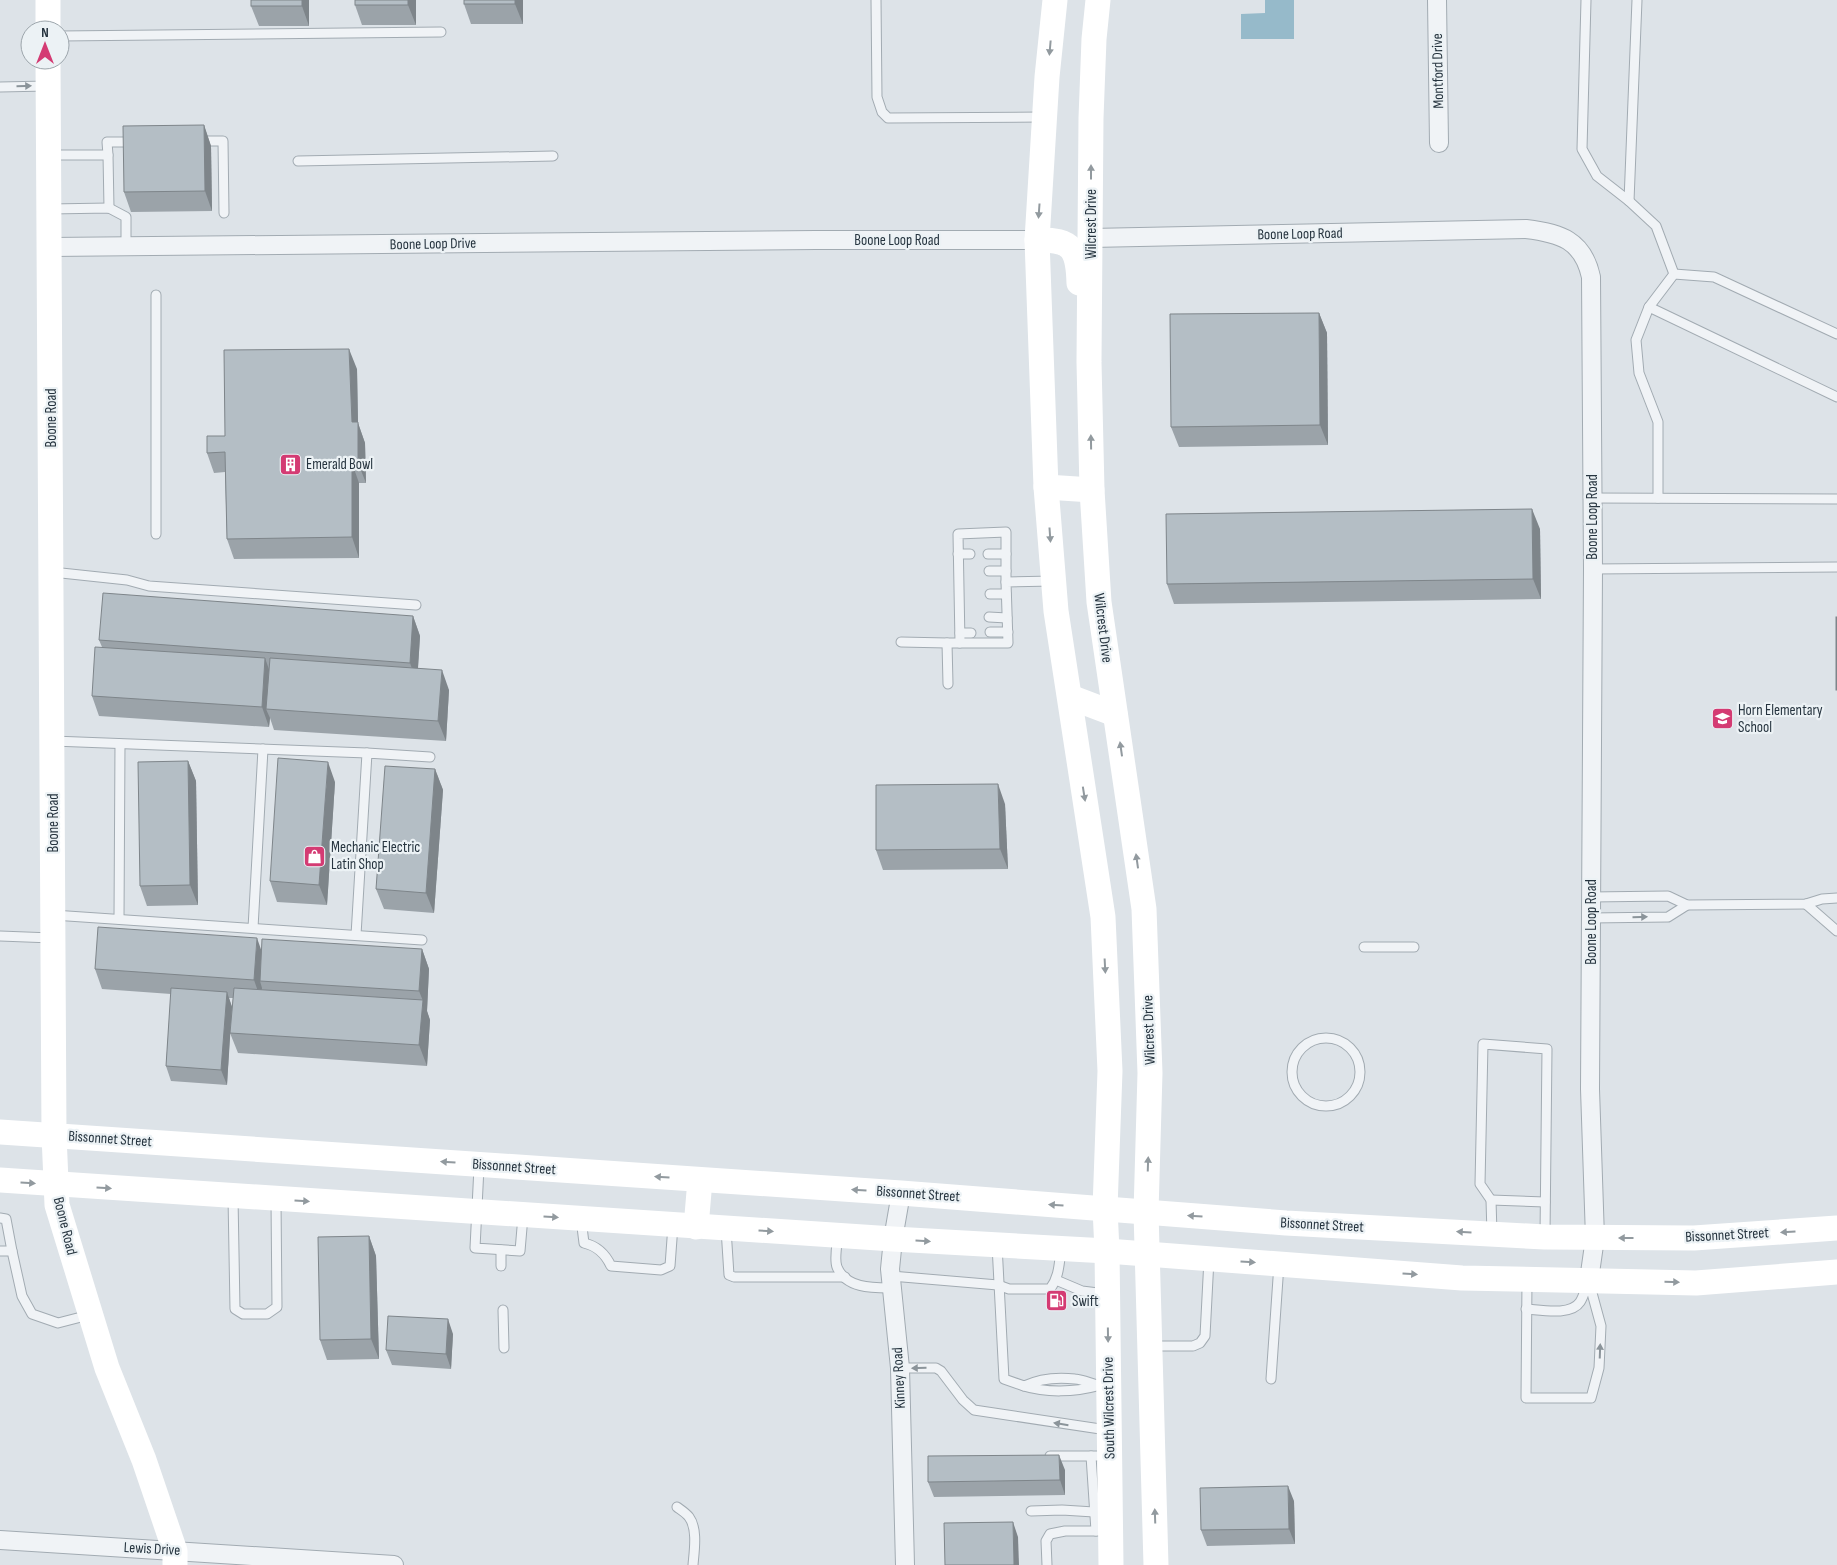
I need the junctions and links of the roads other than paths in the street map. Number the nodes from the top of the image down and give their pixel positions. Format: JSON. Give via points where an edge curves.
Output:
{"nodes":[{"id":1,"x":48,"y":0,"type":"edge"},
{"id":2,"x":876,"y":0,"type":"edge"},
{"id":3,"x":1055,"y":0,"type":"edge"},
{"id":4,"x":1098,"y":0,"type":"edge"},
{"id":5,"x":1437,"y":0,"type":"edge"},
{"id":6,"x":1586,"y":0,"type":"edge"},
{"id":7,"x":1637,"y":0,"type":"edge"},
{"id":8,"x":48,"y":20,"type":"edge"},
{"id":9,"x":442,"y":32,"type":"dead end"},
{"id":10,"x":70,"y":36,"type":"edge"},
{"id":11,"x":48,"y":70,"type":"edge"},
{"id":12,"x":48,"y":86,"type":"junction"},
{"id":13,"x":0,"y":87,"type":"edge"},
{"id":14,"x":1045,"y":117,"type":"junction"},
{"id":15,"x":194,"y":141,"type":"edge"},
{"id":16,"x":146,"y":142,"type":"edge"},
{"id":17,"x":1439,"y":143,"type":"dead end"},
{"id":18,"x":48,"y":155,"type":"junction"},
{"id":19,"x":108,"y":155,"type":"junction"},
{"id":20,"x":553,"y":156,"type":"dead end"},
{"id":21,"x":298,"y":161,"type":"dead end"},
{"id":22,"x":1629,"y":201,"type":"junction"},
{"id":23,"x":109,"y":208,"type":"junction"},
{"id":24,"x":50,"y":209,"type":"junction"},
{"id":25,"x":224,"y":213,"type":"dead end"},
{"id":26,"x":1091,"y":238,"type":"junction"},
{"id":27,"x":816,"y":240,"type":"joint"},
{"id":28,"x":1037,"y":240,"type":"junction"},
{"id":29,"x":126,"y":246,"type":"junction"},
{"id":30,"x":50,"y":247,"type":"junction"},
{"id":31,"x":1674,"y":274,"type":"junction"},
{"id":32,"x":156,"y":296,"type":"dead end"},
{"id":33,"x":1649,"y":308,"type":"junction"},
{"id":34,"x":1837,"y":334,"type":"edge"},
{"id":35,"x":1089,"y":362,"type":"junction"},
{"id":36,"x":1837,"y":397,"type":"edge"},
{"id":37,"x":1046,"y":487,"type":"junction"},
{"id":38,"x":1092,"y":490,"type":"junction"},
{"id":39,"x":1592,"y":498,"type":"junction"},
{"id":40,"x":1658,"y":498,"type":"junction"},
{"id":41,"x":1837,"y":499,"type":"edge"},
{"id":42,"x":156,"y":534,"type":"dead end"},
{"id":43,"x":958,"y":554,"type":"junction"},
{"id":44,"x":970,"y":554,"type":"dead end"},
{"id":45,"x":988,"y":554,"type":"dead end"},
{"id":46,"x":1006,"y":554,"type":"junction"},
{"id":47,"x":1837,"y":567,"type":"edge"},
{"id":48,"x":1593,"y":569,"type":"junction"},
{"id":49,"x":958,"y":571,"type":"junction"},
{"id":50,"x":969,"y":571,"type":"dead end"},
{"id":51,"x":989,"y":571,"type":"dead end"},
{"id":52,"x":1006,"y":571,"type":"junction"},
{"id":53,"x":51,"y":572,"type":"junction"},
{"id":54,"x":1053,"y":581,"type":"junction"},
{"id":55,"x":1006,"y":582,"type":"junction"},
{"id":56,"x":959,"y":594,"type":"junction"},
{"id":57,"x":970,"y":594,"type":"dead end"},
{"id":58,"x":990,"y":594,"type":"dead end"},
{"id":59,"x":1006,"y":594,"type":"junction"},
{"id":60,"x":416,"y":605,"type":"dead end"},
{"id":61,"x":959,"y":617,"type":"junction"},
{"id":62,"x":970,"y":617,"type":"dead end"},
{"id":63,"x":989,"y":617,"type":"dead end"},
{"id":64,"x":1007,"y":618,"type":"junction"},
{"id":65,"x":990,"y":632,"type":"dead end"},
{"id":66,"x":1008,"y":632,"type":"junction"},
{"id":67,"x":960,"y":633,"type":"junction"},
{"id":68,"x":971,"y":633,"type":"dead end"},
{"id":69,"x":901,"y":642,"type":"dead end"},
{"id":70,"x":947,"y":643,"type":"junction"},
{"id":71,"x":960,"y":643,"type":"junction"},
{"id":72,"x":948,"y":684,"type":"dead end"},
{"id":73,"x":1070,"y":696,"type":"junction"},
{"id":74,"x":1115,"y":714,"type":"junction"},
{"id":75,"x":52,"y":741,"type":"junction"},
{"id":76,"x":120,"y":744,"type":"junction"},
{"id":77,"x":263,"y":749,"type":"junction"},
{"id":78,"x":367,"y":753,"type":"junction"},
{"id":79,"x":430,"y":757,"type":"dead end"},
{"id":80,"x":1591,"y":897,"type":"junction"},
{"id":81,"x":1837,"y":898,"type":"edge"},
{"id":82,"x":1806,"y":904,"type":"junction"},
{"id":83,"x":1687,"y":905,"type":"junction"},
{"id":84,"x":1144,"y":909,"type":"junction"},
{"id":85,"x":1103,"y":917,"type":"junction"},
{"id":86,"x":1591,"y":918,"type":"junction"},
{"id":87,"x":119,"y":919,"type":"junction"},
{"id":88,"x":53,"y":926,"type":"junction"},
{"id":89,"x":253,"y":928,"type":"junction"},
{"id":90,"x":1837,"y":931,"type":"edge"},
{"id":91,"x":356,"y":935,"type":"junction"},
{"id":92,"x":0,"y":936,"type":"edge"},
{"id":93,"x":422,"y":940,"type":"dead end"},
{"id":94,"x":1364,"y":947,"type":"dead end"},
{"id":95,"x":1414,"y":947,"type":"dead end"},
{"id":96,"x":1351,"y":1096,"type":"joint"},
{"id":97,"x":0,"y":1132,"type":"edge"},
{"id":98,"x":54,"y":1135,"type":"junction"},
{"id":99,"x":479,"y":1164,"type":"junction"},
{"id":100,"x":0,"y":1180,"type":"edge"},
{"id":101,"x":700,"y":1180,"type":"junction"},
{"id":102,"x":56,"y":1185,"type":"junction"},
{"id":103,"x":901,"y":1193,"type":"junction"},
{"id":104,"x":232,"y":1196,"type":"junction"},
{"id":105,"x":276,"y":1199,"type":"junction"},
{"id":106,"x":1492,"y":1200,"type":"junction"},
{"id":107,"x":1545,"y":1202,"type":"junction"},
{"id":108,"x":1105,"y":1208,"type":"junction"},
{"id":109,"x":475,"y":1212,"type":"junction"},
{"id":110,"x":1146,"y":1212,"type":"junction"},
{"id":111,"x":522,"y":1216,"type":"junction"},
{"id":112,"x":0,"y":1218,"type":"edge"},
{"id":113,"x":581,"y":1219,"type":"junction"},
{"id":114,"x":685,"y":1226,"type":"junction"},
{"id":115,"x":726,"y":1228,"type":"junction"},
{"id":116,"x":1837,"y":1228,"type":"edge"},
{"id":117,"x":1492,"y":1234,"type":"junction"},
{"id":118,"x":838,"y":1236,"type":"junction"},
{"id":119,"x":1545,"y":1237,"type":"junction"},
{"id":120,"x":1594,"y":1238,"type":"junction"},
{"id":121,"x":893,"y":1239,"type":"junction"},
{"id":122,"x":997,"y":1245,"type":"junction"},
{"id":123,"x":1061,"y":1249,"type":"junction"},
{"id":124,"x":501,"y":1250,"type":"junction"},
{"id":125,"x":0,"y":1251,"type":"edge"},
{"id":126,"x":12,"y":1251,"type":"junction"},
{"id":127,"x":1107,"y":1251,"type":"junction"},
{"id":128,"x":1147,"y":1255,"type":"junction"},
{"id":129,"x":1209,"y":1259,"type":"junction"},
{"id":130,"x":1279,"y":1264,"type":"junction"},
{"id":131,"x":501,"y":1266,"type":"dead end"},
{"id":132,"x":1837,"y":1272,"type":"edge"},
{"id":133,"x":845,"y":1278,"type":"junction"},
{"id":134,"x":1056,"y":1280,"type":"junction"},
{"id":135,"x":1527,"y":1280,"type":"junction"},
{"id":136,"x":1589,"y":1280,"type":"junction"},
{"id":137,"x":892,"y":1282,"type":"junction"},
{"id":138,"x":998,"y":1285,"type":"junction"},
{"id":139,"x":1107,"y":1294,"type":"junction"},
{"id":140,"x":1526,"y":1309,"type":"junction"},
{"id":141,"x":503,"y":1310,"type":"dead end"},
{"id":142,"x":90,"y":1315,"type":"junction"},
{"id":143,"x":1150,"y":1346,"type":"junction"},
{"id":144,"x":504,"y":1348,"type":"dead end"},
{"id":145,"x":900,"y":1368,"type":"junction"},
{"id":146,"x":1271,"y":1379,"type":"dead end"},
{"id":147,"x":1103,"y":1386,"type":"junction"},
{"id":148,"x":1109,"y":1431,"type":"junction"},
{"id":149,"x":1044,"y":1456,"type":"edge"},
{"id":150,"x":1100,"y":1456,"type":"junction"},
{"id":151,"x":677,"y":1507,"type":"dead end"},
{"id":152,"x":1031,"y":1511,"type":"dead end"},
{"id":153,"x":1102,"y":1522,"type":"junction"},
{"id":154,"x":0,"y":1540,"type":"edge"},
{"id":155,"x":175,"y":1558,"type":"edge"},
{"id":156,"x":394,"y":1565,"type":"edge"},
{"id":157,"x":693,"y":1565,"type":"edge"},
{"id":158,"x":905,"y":1565,"type":"edge"},
{"id":159,"x":1047,"y":1565,"type":"edge"},
{"id":160,"x":1111,"y":1565,"type":"edge"},
{"id":161,"x":1156,"y":1565,"type":"edge"}],
"edges":[{"from":1,"to":8,"type":"main road"},
{"from":2,"to":14,"type":"lane","via":[[877,97],[882,112],[888,118]]},
{"from":3,"to":14,"type":"main road","one_way":true},
{"from":26,"to":4,"type":"main road","name":"Wilcrest Drive","one_way":true,"via":[[1091,118]]},
{"from":5,"to":17,"type":"street","name":"Montford Drive"},
{"from":6,"to":22,"type":"lane","via":[[1582,149],[1597,176]]},
{"from":7,"to":22,"type":"lane"},
{"from":9,"to":10,"type":"lane"},
{"from":11,"to":12,"type":"main road","name":"Boone Road"},
{"from":13,"to":12,"type":"lane","one_way":true},
{"from":12,"to":18,"type":"main road","name":"Boone Road"},
{"from":14,"to":28,"type":"main road","one_way":true},
{"from":15,"to":25,"type":"lane","via":[[223,141]]},
{"from":16,"to":19,"type":"lane","via":[[108,142]]},
{"from":18,"to":19,"type":"lane"},
{"from":18,"to":24,"type":"main road","name":"Boone Road"},
{"from":19,"to":23,"type":"lane"},
{"from":20,"to":21,"type":"lane"},
{"from":22,"to":31,"type":"lane","via":[[1656,226]]},
{"from":23,"to":24,"type":"lane"},
{"from":23,"to":29,"type":"lane","via":[[126,217]]},
{"from":24,"to":30,"type":"main road","name":"Boone Road"},
{"from":26,"to":35,"type":"main road","name":"Wilcrest Drive"},
{"from":26,"to":39,"type":"street","name":"Boone Loop Road","via":[[1526,229],[1565,238],[1582,252],[1591,277]]},
{"from":27,"to":28,"type":"street","name":"Boone Loop Road"},
{"from":27,"to":29,"type":"street","name":"Boone Loop Drive"},
{"from":28,"to":35,"type":"main road","via":[[1064,243],[1072,249],[1078,261],[1081,334]]},
{"from":28,"to":37,"type":"main road"},
{"from":29,"to":30,"type":"street","name":"Boone Loop Drive"},
{"from":30,"to":53,"type":"main road","name":"Boone Road"},
{"from":31,"to":33,"type":"lane"},
{"from":31,"to":34,"type":"lane","via":[[1714,277]]},
{"from":32,"to":42,"type":"lane"},
{"from":33,"to":36,"type":"lane"},
{"from":33,"to":40,"type":"lane","via":[[1636,340],[1638,373],[1658,422]]},
{"from":38,"to":35,"type":"main road","name":"Wilcrest Drive","one_way":true},
{"from":37,"to":38,"type":"main road"},
{"from":37,"to":54,"type":"main road","one_way":true},
{"from":38,"to":74,"type":"main road","name":"Wilcrest Drive","via":[[1099,602]]},
{"from":39,"to":40,"type":"lane"},
{"from":39,"to":48,"type":"street","name":"Boone Loop Road"},
{"from":40,"to":41,"type":"lane"},
{"from":43,"to":44,"type":"lane"},
{"from":43,"to":46,"type":"lane","via":[[958,534],[1006,532]]},
{"from":43,"to":49,"type":"lane"},
{"from":45,"to":46,"type":"lane"},
{"from":46,"to":52,"type":"lane"},
{"from":47,"to":48,"type":"lane"},
{"from":48,"to":80,"type":"street","name":"Boone Loop Road"},
{"from":49,"to":50,"type":"lane"},
{"from":49,"to":56,"type":"lane"},
{"from":51,"to":52,"type":"lane"},
{"from":52,"to":55,"type":"lane"},
{"from":53,"to":60,"type":"lane","via":[[127,580],[149,586]]},
{"from":53,"to":75,"type":"main road","name":"Boone Road"},
{"from":54,"to":55,"type":"lane"},
{"from":54,"to":73,"type":"main road"},
{"from":55,"to":59,"type":"lane"},
{"from":56,"to":57,"type":"lane"},
{"from":56,"to":61,"type":"lane"},
{"from":58,"to":59,"type":"lane"},
{"from":59,"to":64,"type":"lane"},
{"from":61,"to":62,"type":"lane"},
{"from":61,"to":67,"type":"lane"},
{"from":63,"to":64,"type":"lane"},
{"from":64,"to":66,"type":"lane"},
{"from":65,"to":66,"type":"lane"},
{"from":66,"to":71,"type":"lane","via":[[1008,643]]},
{"from":67,"to":68,"type":"lane"},
{"from":67,"to":71,"type":"lane"},
{"from":69,"to":70,"type":"lane"},
{"from":70,"to":71,"type":"lane"},
{"from":70,"to":72,"type":"lane"},
{"from":73,"to":74,"type":"main road"},
{"from":73,"to":85,"type":"main road","one_way":true},
{"from":84,"to":74,"type":"main road","name":"Wilcrest Drive","one_way":true},
{"from":75,"to":76,"type":"lane"},
{"from":75,"to":88,"type":"main road","name":"Boone Road"},
{"from":76,"to":77,"type":"lane"},
{"from":76,"to":87,"type":"lane"},
{"from":77,"to":78,"type":"lane"},
{"from":77,"to":89,"type":"lane"},
{"from":78,"to":79,"type":"lane"},
{"from":78,"to":91,"type":"lane"},
{"from":80,"to":83,"type":"lane","via":[[1668,896]]},
{"from":80,"to":86,"type":"street","name":"Boone Loop Road"},
{"from":81,"to":82,"type":"lane"},
{"from":82,"to":83,"type":"lane"},
{"from":82,"to":90,"type":"lane"},
{"from":86,"to":83,"type":"lane","one_way":true,"via":[[1668,917]]},
{"from":84,"to":85,"type":"main road"},
{"from":110,"to":84,"type":"main road","name":"Wilcrest Drive","one_way":true,"via":[[1150,1073]]},
{"from":85,"to":108,"type":"main road","one_way":true,"via":[[1110,1071]]},
{"from":86,"to":120,"type":"street","name":"Boone Loop Road","via":[[1590,1089]]},
{"from":87,"to":88,"type":"lane"},
{"from":87,"to":89,"type":"lane"},
{"from":88,"to":92,"type":"lane"},
{"from":88,"to":98,"type":"main road","name":"Boone Road"},
{"from":89,"to":91,"type":"lane"},
{"from":91,"to":93,"type":"lane"},
{"from":94,"to":95,"type":"lane"},
{"from":96,"to":96,"type":"lane","via":[[1330,1107],[1307,1102],[1293,1084],[1291,1072],[1298,1052],[1316,1039],[1338,1040],[1348,1046],[1360,1064],[1357,1087]]},
{"from":97,"to":98,"type":"main road","name":"Bissonnet Street"},
{"from":99,"to":98,"type":"main road","name":"Bissonnet Street","one_way":true},
{"from":98,"to":102,"type":"main road","name":"Boone Road"},
{"from":101,"to":99,"type":"main road","name":"Bissonnet Street","one_way":true},
{"from":99,"to":109,"type":"lane"},
{"from":100,"to":102,"type":"main road","one_way":true},
{"from":103,"to":101,"type":"main road","name":"Bissonnet Street","one_way":true},
{"from":101,"to":114,"type":"main road"},
{"from":102,"to":104,"type":"main road","one_way":true},
{"from":102,"to":142,"type":"main road","name":"Boone Road","via":[[57,1205]]},
{"from":108,"to":103,"type":"main road","name":"Bissonnet Street","one_way":true},
{"from":103,"to":121,"type":"street","name":"Kinney Road"},
{"from":104,"to":105,"type":"main road"},
{"from":104,"to":105,"type":"lane","via":[[235,1309],[242,1314],[267,1314],[277,1307]]},
{"from":105,"to":109,"type":"main road","one_way":true},
{"from":106,"to":107,"type":"lane"},
{"from":106,"to":107,"type":"lane","via":[[1480,1184],[1483,1044],[1546,1049]]},
{"from":106,"to":117,"type":"lane"},
{"from":107,"to":119,"type":"lane"},
{"from":108,"to":110,"type":"main road","name":"Bissonnet Street"},
{"from":108,"to":127,"type":"main road"},
{"from":109,"to":111,"type":"main road"},
{"from":109,"to":124,"type":"lane","via":[[474,1248]]},
{"from":117,"to":110,"type":"main road","name":"Bissonnet Street","one_way":true},
{"from":110,"to":128,"type":"main road","name":"Wilcrest Drive"},
{"from":111,"to":113,"type":"main road","one_way":true},
{"from":111,"to":124,"type":"lane","via":[[520,1251]]},
{"from":112,"to":126,"type":"lane","via":[[6,1219]]},
{"from":113,"to":114,"type":"main road"},
{"from":113,"to":114,"type":"lane","via":[[584,1243],[594,1245],[611,1266],[661,1270],[670,1266]]},
{"from":114,"to":115,"type":"main road"},
{"from":115,"to":118,"type":"main road","one_way":true},
{"from":115,"to":133,"type":"lane","via":[[729,1275],[734,1278]]},
{"from":116,"to":120,"type":"main road","name":"Bissonnet Street","one_way":true,"via":[[1694,1238]]},
{"from":117,"to":119,"type":"main road","name":"Bissonnet Street"},
{"from":118,"to":121,"type":"main road"},
{"from":118,"to":133,"type":"lane","via":[[837,1267]]},
{"from":119,"to":120,"type":"main road","name":"Bissonnet Street"},
{"from":120,"to":136,"type":"street","name":"Boone Loop Road"},
{"from":121,"to":122,"type":"main road","one_way":true},
{"from":121,"to":137,"type":"street","name":"Kinney Road"},
{"from":122,"to":123,"type":"main road"},
{"from":122,"to":138,"type":"lane"},
{"from":123,"to":127,"type":"main road"},
{"from":123,"to":134,"type":"lane"},
{"from":124,"to":131,"type":"lane"},
{"from":125,"to":126,"type":"lane"},
{"from":126,"to":142,"type":"lane","via":[[22,1296],[32,1314],[58,1323]]},
{"from":127,"to":128,"type":"main road"},
{"from":127,"to":139,"type":"main road","name":"South Wilcrest Drive"},
{"from":128,"to":129,"type":"main road"},
{"from":128,"to":143,"type":"main road"},
{"from":129,"to":130,"type":"main road","one_way":true},
{"from":129,"to":143,"type":"lane","via":[[1206,1336],[1193,1346]]},
{"from":130,"to":135,"type":"main road","one_way":true},
{"from":130,"to":146,"type":"lane"},
{"from":136,"to":132,"type":"main road","one_way":true,"via":[[1696,1282]]},
{"from":133,"to":137,"type":"lane","via":[[863,1288]]},
{"from":134,"to":138,"type":"lane","via":[[1050,1289],[1009,1290]]},
{"from":134,"to":139,"type":"lane","via":[[1082,1291]]},
{"from":135,"to":136,"type":"main road"},
{"from":135,"to":140,"type":"lane"},
{"from":136,"to":140,"type":"lane","via":[[1575,1308]]},
{"from":140,"to":136,"type":"lane","one_way":true,"via":[[1526,1398],[1591,1398],[1599,1368],[1601,1326]]},
{"from":137,"to":138,"type":"lane"},
{"from":137,"to":145,"type":"street","name":"Kinney Road"},
{"from":138,"to":147,"type":"lane","via":[[1004,1379],[1024,1386],[1036,1380],[1075,1379]]},
{"from":139,"to":147,"type":"main road","name":"South Wilcrest Drive","one_way":true},
{"from":141,"to":144,"type":"lane"},
{"from":142,"to":155,"type":"main road","name":"Boone Road","via":[[107,1368],[144,1460]]},
{"from":161,"to":143,"type":"main road","one_way":true},
{"from":148,"to":145,"type":"lane","one_way":true,"via":[[974,1410],[941,1370]]},
{"from":145,"to":158,"type":"street","name":"Kinney Road"},
{"from":147,"to":148,"type":"main road","name":"South Wilcrest Drive"},
{"from":148,"to":150,"type":"main road","name":"South Wilcrest Drive"},
{"from":149,"to":150,"type":"lane"},
{"from":150,"to":153,"type":"main road","name":"South Wilcrest Drive"},
{"from":151,"to":157,"type":"lane","via":[[692,1522]]},
{"from":152,"to":153,"type":"lane"},
{"from":153,"to":159,"type":"lane","via":[[1050,1534],[1046,1541]]},
{"from":153,"to":160,"type":"main road","name":"South Wilcrest Drive"},
{"from":154,"to":155,"type":"street","name":"Lewis Drive"},
{"from":155,"to":156,"type":"street","name":"Lewis Drive"}]}
